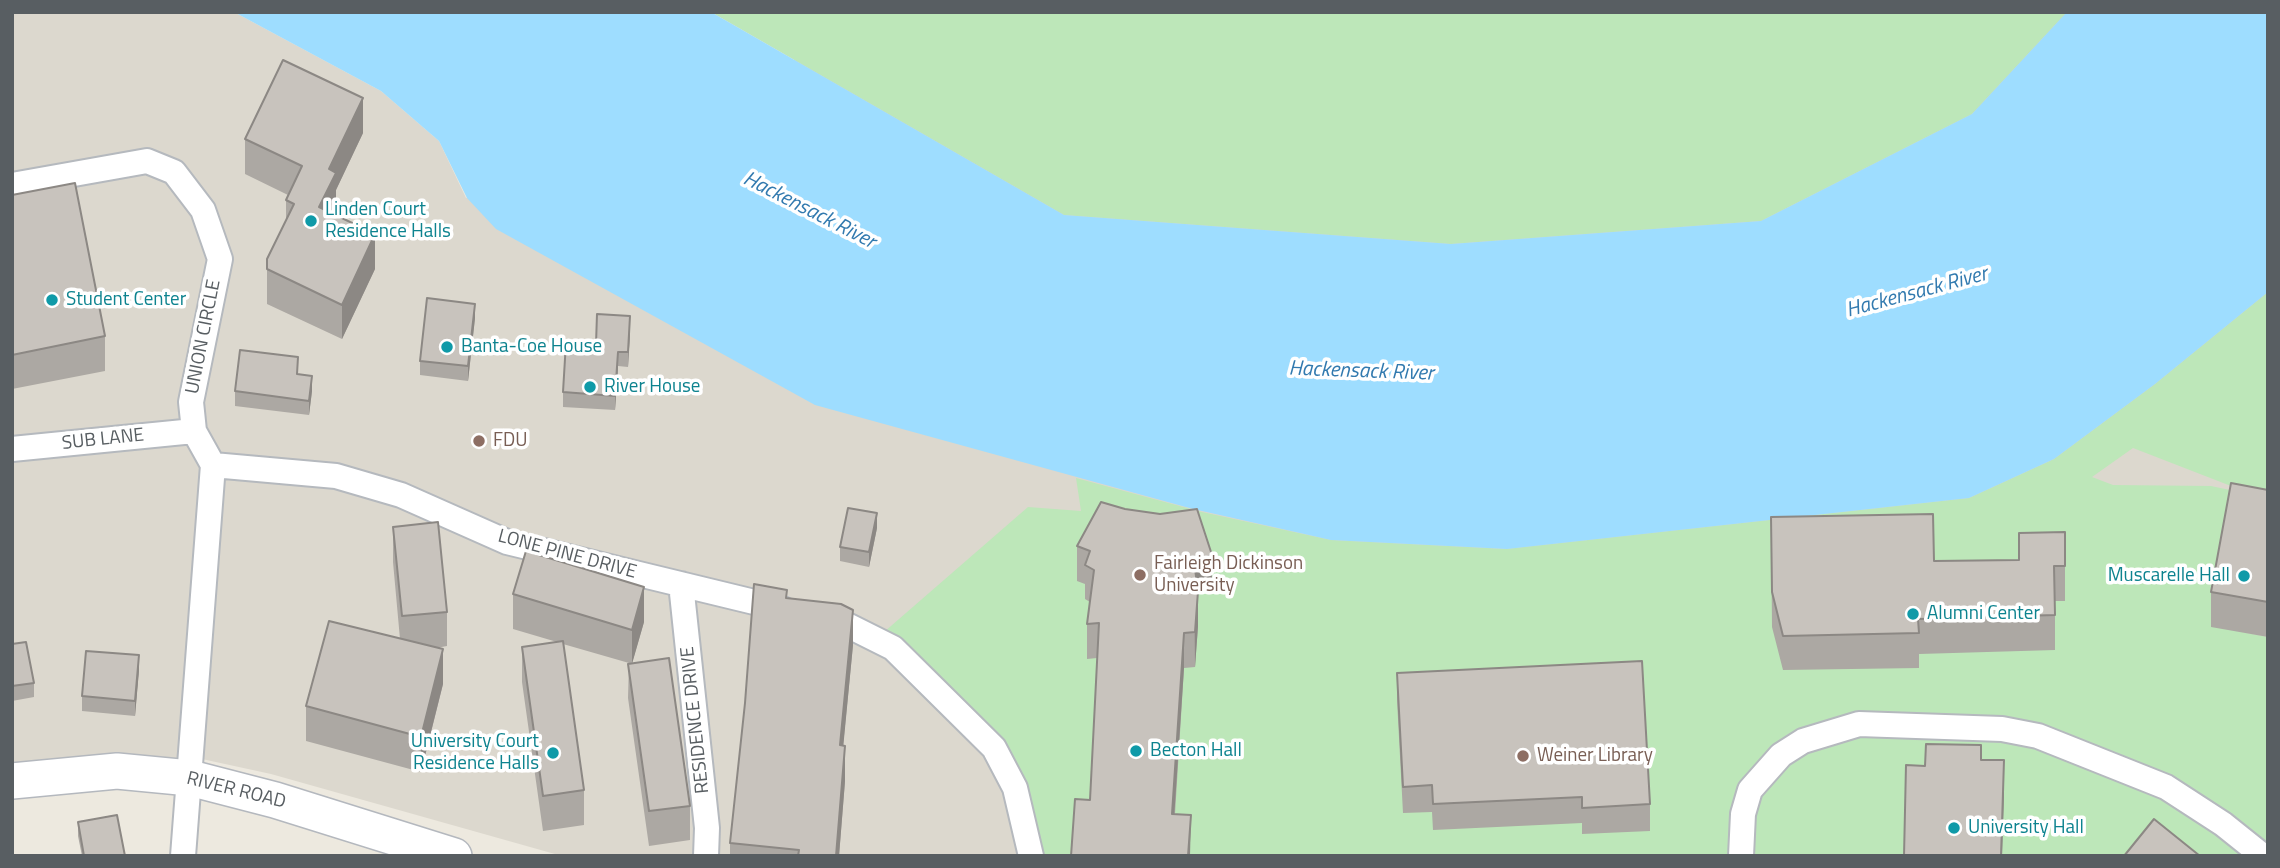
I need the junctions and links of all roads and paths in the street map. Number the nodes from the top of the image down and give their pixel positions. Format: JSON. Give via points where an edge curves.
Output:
{"nodes":[{"id":1,"x":12,"y":185,"type":"edge"},
{"id":2,"x":194,"y":431,"type":"junction"},
{"id":3,"x":12,"y":449,"type":"edge"},
{"id":4,"x":213,"y":465,"type":"junction"},
{"id":5,"x":681,"y":584,"type":"junction"},
{"id":6,"x":190,"y":778,"type":"junction"},
{"id":7,"x":12,"y":781,"type":"edge"},
{"id":8,"x":183,"y":856,"type":"edge"},
{"id":9,"x":454,"y":856,"type":"edge"},
{"id":10,"x":706,"y":856,"type":"edge"},
{"id":11,"x":1031,"y":856,"type":"edge"},
{"id":12,"x":1741,"y":856,"type":"edge"},
{"id":13,"x":2263,"y":856,"type":"edge"}],
"edges":[{"from":1,"to":2,"type":"street","name":"UNION CIRCLE","via":[[147,161],[174,172],[203,210],[220,259],[191,402]]},
{"from":2,"to":3,"type":"street","name":"SUB LANE"},
{"from":2,"to":4,"type":"street","name":"UNION CIRCLE"},
{"from":4,"to":5,"type":"street","name":"LONE PINE DRIVE","via":[[336,476],[401,495],[507,542]]},
{"from":4,"to":6,"type":"street"},
{"from":5,"to":10,"type":"street","name":"RESIDENCE DRIVE","via":[[707,828]]},
{"from":5,"to":11,"type":"street","name":"LONE PINE DRIVE","via":[[843,623],[893,648],[994,748],[1015,788]]},
{"from":6,"to":7,"type":"main road","name":"RIVER ROAD","via":[[117,771]]},
{"from":6,"to":8,"type":"street"},
{"from":6,"to":9,"type":"main road","name":"RIVER ROAD"},
{"from":12,"to":13,"type":"street","via":[[1743,814],[1750,790],[1780,755],[1803,741],[1859,724],[2002,729],[2038,736],[2166,787]]}]}
